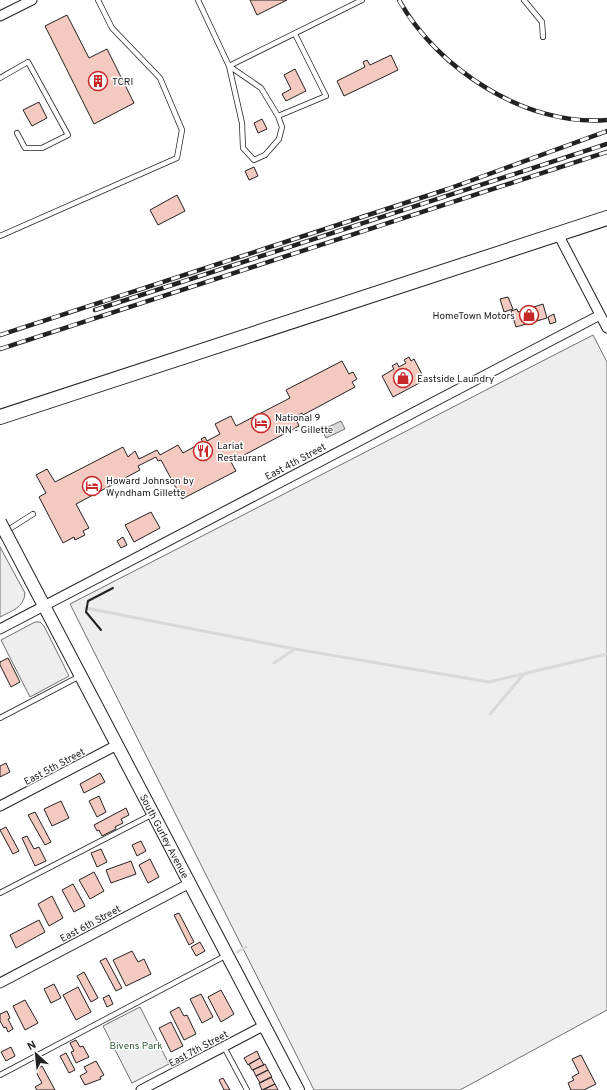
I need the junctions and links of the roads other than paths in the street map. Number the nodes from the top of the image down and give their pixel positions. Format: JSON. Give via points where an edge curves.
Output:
{"nodes":[{"id":1,"x":32,"y":0,"type":"edge"},
{"id":2,"x":98,"y":0,"type":"edge"},
{"id":3,"x":198,"y":0,"type":"edge"},
{"id":4,"x":362,"y":0,"type":"edge"},
{"id":5,"x":524,"y":0,"type":"edge"},
{"id":6,"x":0,"y":16,"type":"edge"},
{"id":7,"x":295,"y":34,"type":"junction"},
{"id":8,"x":542,"y":37,"type":"dead end"},
{"id":9,"x":229,"y":66,"type":"junction"},
{"id":10,"x":0,"y":78,"type":"edge"},
{"id":11,"x":278,"y":116,"type":"junction"},
{"id":12,"x":17,"y":133,"type":"dead end"},
{"id":13,"x":607,"y":218,"type":"edge"},
{"id":14,"x":558,"y":234,"type":"junction"},
{"id":15,"x":0,"y":236,"type":"edge"},
{"id":16,"x":600,"y":315,"type":"junction"},
{"id":17,"x":607,"y":328,"type":"edge"},
{"id":18,"x":0,"y":417,"type":"edge"},
{"id":19,"x":33,"y":514,"type":"dead end"},
{"id":20,"x":0,"y":522,"type":"edge"},
{"id":21,"x":0,"y":535,"type":"edge"},
{"id":22,"x":44,"y":605,"type":"junction"},
{"id":23,"x":0,"y":629,"type":"edge"},
{"id":24,"x":81,"y":676,"type":"junction"},
{"id":25,"x":0,"y":718,"type":"edge"},
{"id":26,"x":117,"y":745,"type":"junction"},
{"id":27,"x":0,"y":806,"type":"edge"},
{"id":28,"x":154,"y":814,"type":"junction"},
{"id":29,"x":190,"y":883,"type":"junction"},
{"id":30,"x":0,"y":893,"type":"edge"},
{"id":31,"x":228,"y":955,"type":"junction"},
{"id":32,"x":0,"y":983,"type":"edge"},
{"id":33,"x":265,"y":1026,"type":"junction"},
{"id":34,"x":224,"y":1047,"type":"junction"},
{"id":35,"x":0,"y":1075,"type":"edge"},
{"id":36,"x":141,"y":1090,"type":"edge"},
{"id":37,"x":247,"y":1090,"type":"edge"},
{"id":38,"x":298,"y":1090,"type":"edge"}],
"edges":[{"from":1,"to":6,"type":"street"},
{"from":2,"to":15,"type":"lane","via":[[112,28],[160,78],[182,130],[177,158]]},
{"from":3,"to":9,"type":"lane"},
{"from":4,"to":7,"type":"lane"},
{"from":5,"to":8,"type":"lane","via":[[542,22]]},
{"from":7,"to":9,"type":"lane"},
{"from":7,"to":11,"type":"lane","via":[[326,96]]},
{"from":9,"to":11,"type":"lane","via":[[261,88]]},
{"from":9,"to":11,"type":"lane","via":[[242,123],[243,148],[254,160],[265,156],[279,139],[282,127]]},
{"from":10,"to":12,"type":"lane","via":[[28,62],[68,134],[42,148],[25,148]]},
{"from":13,"to":14,"type":"main road"},
{"from":14,"to":16,"type":"street"},
{"from":14,"to":18,"type":"main road"},
{"from":16,"to":17,"type":"street"},
{"from":16,"to":22,"type":"street","name":"East 4th Street"},
{"from":19,"to":21,"type":"lane"},
{"from":20,"to":22,"type":"street","name":"South Gurley Avenue","bridge":true},
{"from":22,"to":23,"type":"street","name":"East 4th Street"},
{"from":22,"to":24,"type":"street","name":"South Gurley Avenue"},
{"from":24,"to":25,"type":"lane"},
{"from":24,"to":26,"type":"street","name":"South Gurley Avenue"},
{"from":26,"to":27,"type":"street","name":"East 5th Street"},
{"from":26,"to":28,"type":"street","name":"South Gurley Avenue"},
{"from":28,"to":29,"type":"street","name":"South Gurley Avenue"},
{"from":28,"to":30,"type":"lane"},
{"from":29,"to":31,"type":"street","name":"South Gurley Avenue"},
{"from":29,"to":32,"type":"street","name":"East 6th Street"},
{"from":31,"to":33,"type":"street","name":"South Gurley Avenue"},
{"from":31,"to":35,"type":"lane"},
{"from":33,"to":34,"type":"street","name":"East 7th Street"},
{"from":33,"to":38,"type":"street","name":"South Gurley Avenue"},
{"from":34,"to":36,"type":"street","name":"East 7th Street"},
{"from":34,"to":37,"type":"lane"}]}
